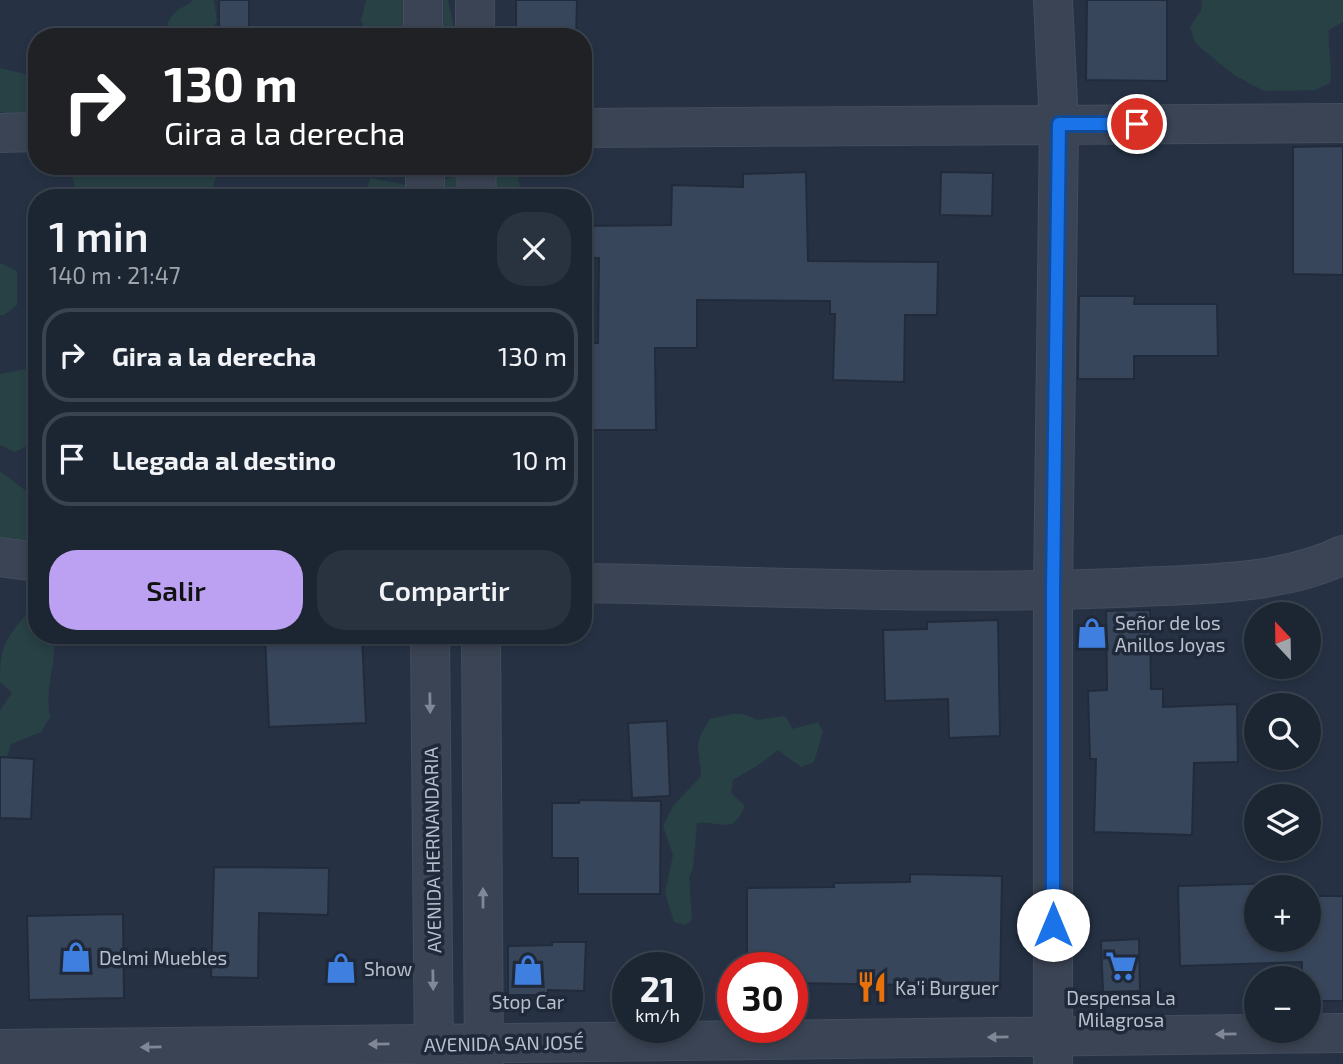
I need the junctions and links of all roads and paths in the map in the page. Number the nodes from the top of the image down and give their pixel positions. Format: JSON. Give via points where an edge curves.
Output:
{"nodes":[{"id":1,"x":423,"y":0,"type":"edge"},
{"id":2,"x":475,"y":0,"type":"edge"},
{"id":3,"x":1053,"y":0,"type":"edge"},
{"id":4,"x":423,"y":28,"type":"edge"},
{"id":5,"x":475,"y":28,"type":"edge"},
{"id":6,"x":1343,"y":123,"type":"edge"},
{"id":7,"x":1059,"y":124,"type":"junction"},
{"id":8,"x":592,"y":128,"type":"edge"},
{"id":9,"x":28,"y":132,"type":"edge"},
{"id":10,"x":0,"y":133,"type":"edge"},
{"id":11,"x":1343,"y":555,"type":"edge"},
{"id":12,"x":0,"y":556,"type":"edge"},
{"id":13,"x":28,"y":561,"type":"edge"},
{"id":14,"x":592,"y":583,"type":"edge"},
{"id":15,"x":1053,"y":591,"type":"junction"},
{"id":16,"x":430,"y":644,"type":"edge"},
{"id":17,"x":481,"y":644,"type":"edge"},
{"id":18,"x":1343,"y":1033,"type":"edge"},
{"id":19,"x":0,"y":1049,"type":"edge"},
{"id":20,"x":1053,"y":1050,"type":"edge"},
{"id":21,"x":434,"y":1054,"type":"edge"},
{"id":22,"x":484,"y":1054,"type":"edge"},
{"id":23,"x":62,"y":1056,"type":"edge"}],
"edges":[{"from":1,"to":4,"type":"street"},
{"from":2,"to":5,"type":"street"},
{"from":3,"to":7,"type":"street"},
{"from":6,"to":7,"type":"street"},
{"from":7,"to":8,"type":"street"},
{"from":7,"to":15,"type":"street"},
{"from":9,"to":10,"type":"street"},
{"from":11,"to":15,"type":"street","via":[[1243,582]]},
{"from":12,"to":13,"type":"street"},
{"from":14,"to":15,"type":"street"},
{"from":15,"to":20,"type":"street"},
{"from":16,"to":21,"type":"street","name":"AVENIDA HERNANDARIA","one_way":true},
{"from":22,"to":17,"type":"street","one_way":true},
{"from":18,"to":20,"type":"street","name":"AVENIDA SAN JOSÉ","one_way":true},
{"from":19,"to":23,"type":"street","name":"AVENIDA SAN JOSÉ"},
{"from":20,"to":22,"type":"street","name":"AVENIDA SAN JOSÉ","one_way":true},
{"from":21,"to":22,"type":"street","name":"AVENIDA SAN JOSÉ"},
{"from":21,"to":23,"type":"street","name":"AVENIDA SAN JOSÉ","one_way":true}]}
